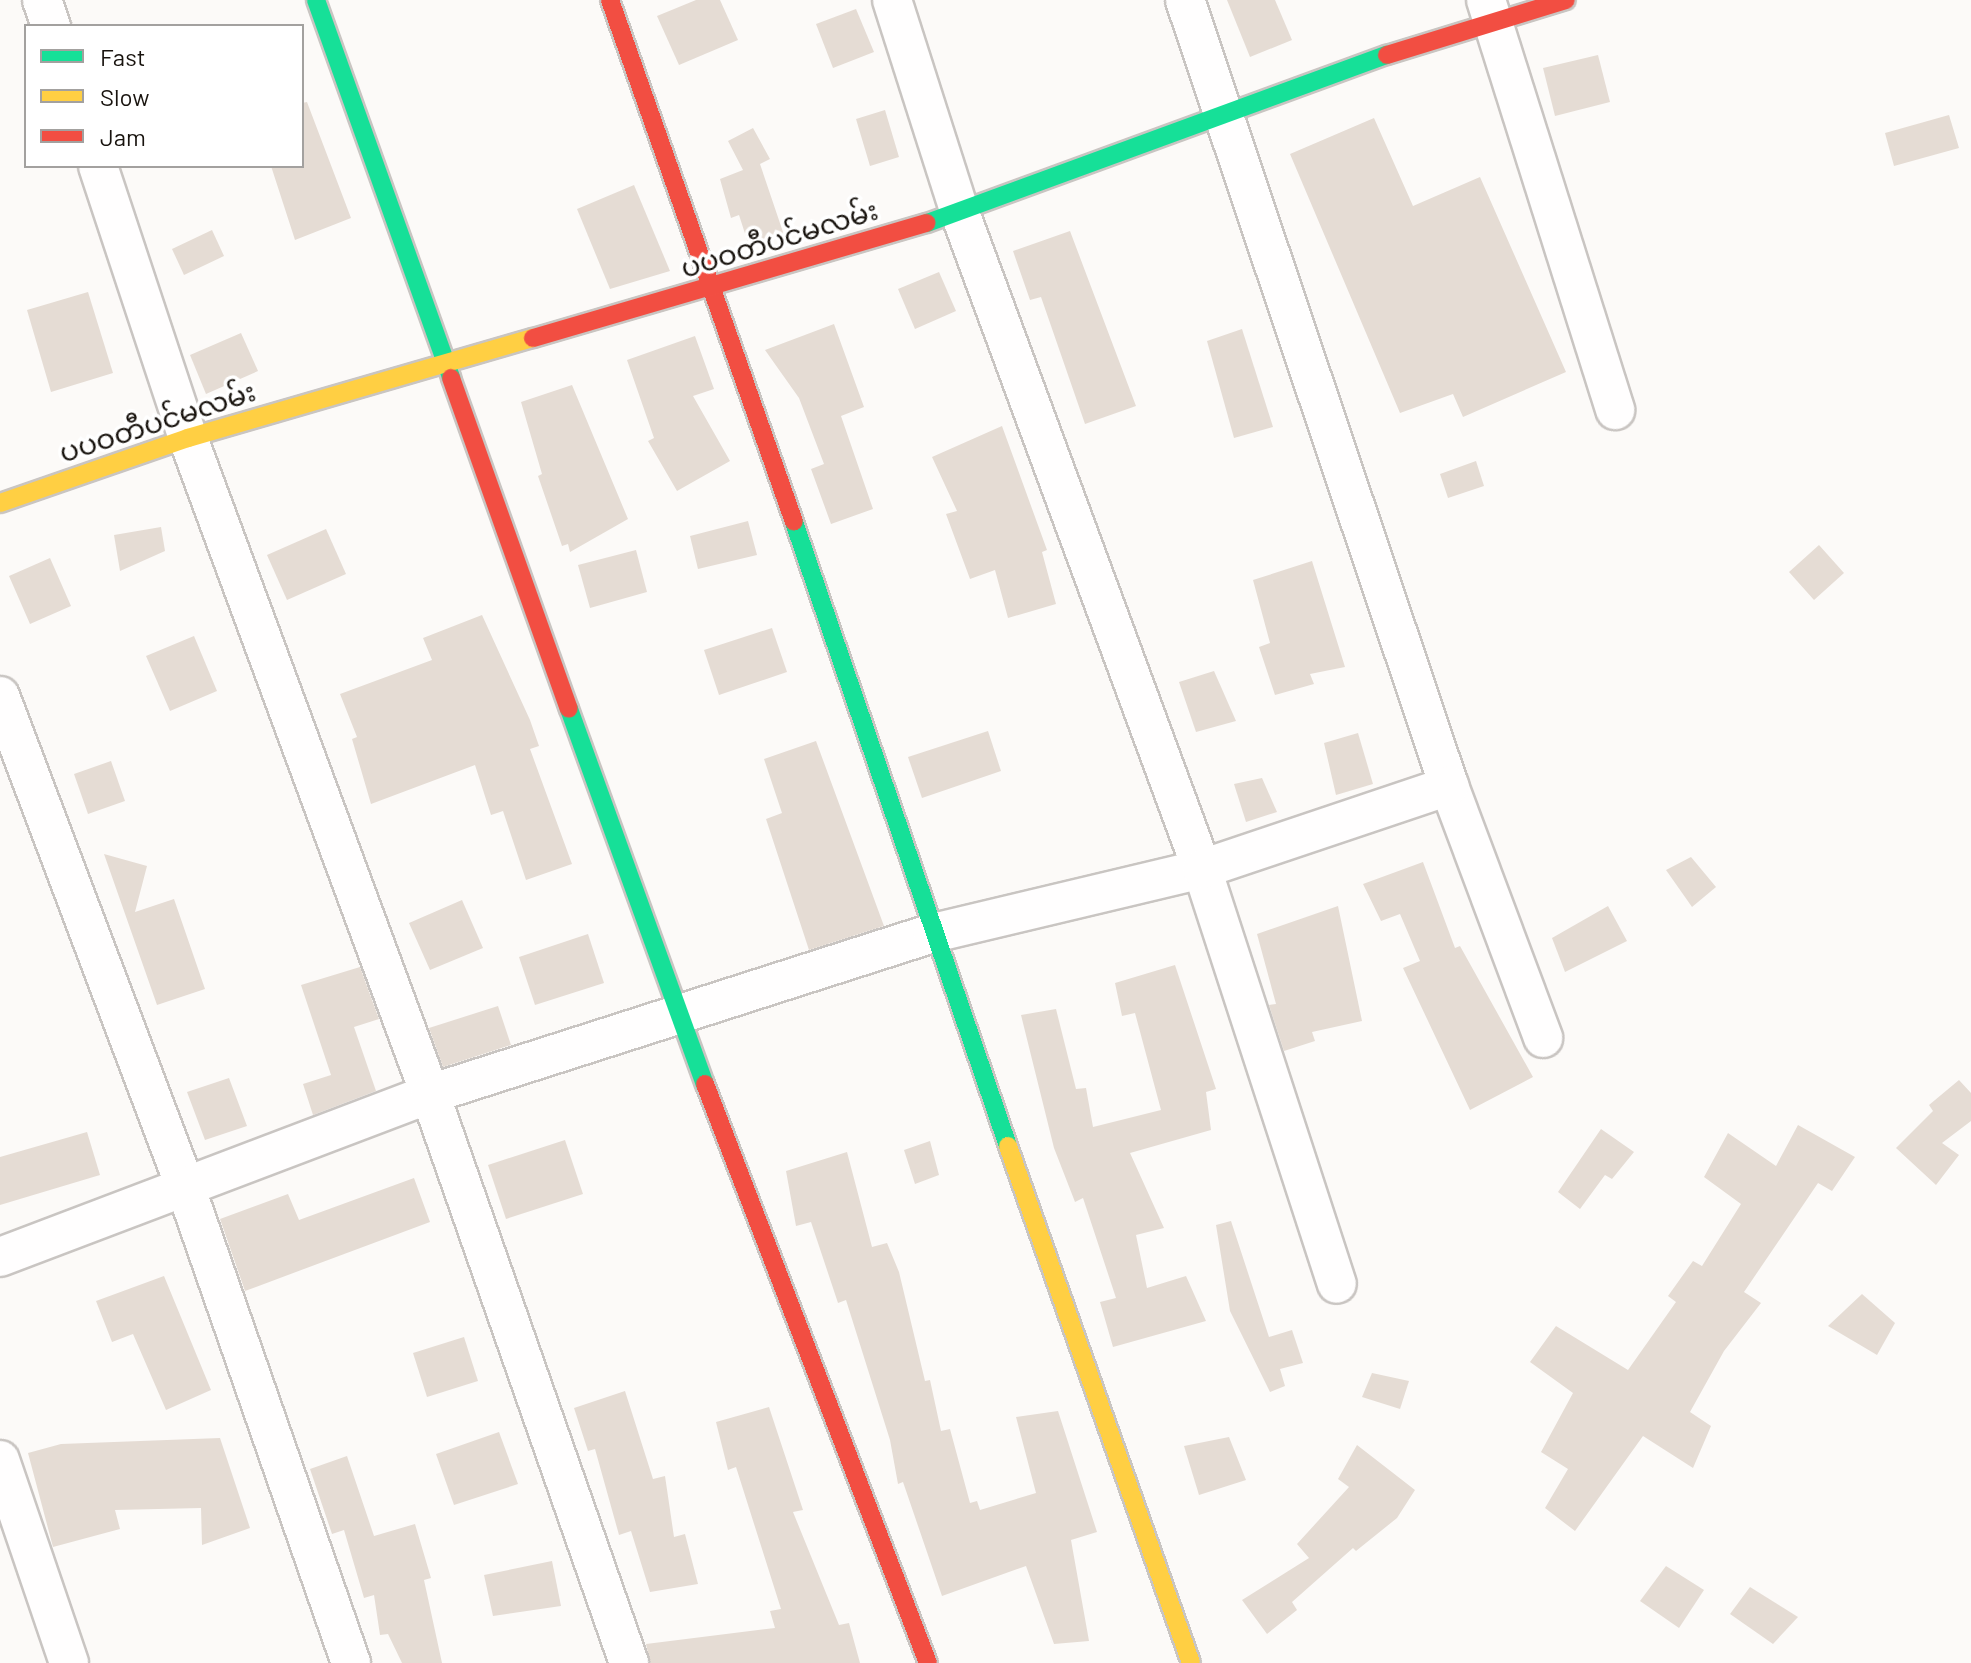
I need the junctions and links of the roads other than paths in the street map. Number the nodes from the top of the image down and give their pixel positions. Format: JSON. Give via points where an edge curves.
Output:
{"nodes":[{"id":1,"x":42,"y":0,"type":"edge"},
{"id":2,"x":316,"y":0,"type":"edge"},
{"id":3,"x":610,"y":0,"type":"edge"},
{"id":4,"x":892,"y":0,"type":"edge"},
{"id":5,"x":1185,"y":0,"type":"edge"},
{"id":6,"x":1566,"y":0,"type":"edge"},
{"id":7,"x":1489,"y":9,"type":"edge"},
{"id":8,"x":50,"y":24,"type":"edge"},
{"id":9,"x":1224,"y":112,"type":"junction"},
{"id":10,"x":99,"y":168,"type":"edge"},
{"id":11,"x":960,"y":213,"type":"junction"},
{"id":12,"x":715,"y":287,"type":"junction"},
{"id":13,"x":444,"y":361,"type":"junction"},
{"id":14,"x":1615,"y":410,"type":"dead end"},
{"id":15,"x":188,"y":438,"type":"junction"},
{"id":16,"x":0,"y":503,"type":"edge"},
{"id":17,"x":0,"y":696,"type":"edge"},
{"id":18,"x":1449,"y":786,"type":"junction"},
{"id":19,"x":1202,"y":869,"type":"junction"},
{"id":20,"x":933,"y":933,"type":"junction"},
{"id":21,"x":678,"y":1015,"type":"junction"},
{"id":22,"x":1543,"y":1038,"type":"dead end"},
{"id":23,"x":430,"y":1094,"type":"junction"},
{"id":24,"x":185,"y":1186,"type":"junction"},
{"id":25,"x":0,"y":1257,"type":"edge"},
{"id":26,"x":1337,"y":1284,"type":"dead end"},
{"id":27,"x":0,"y":1460,"type":"edge"},
{"id":28,"x":69,"y":1663,"type":"edge"},
{"id":29,"x":351,"y":1663,"type":"edge"},
{"id":30,"x":629,"y":1663,"type":"edge"},
{"id":31,"x":928,"y":1663,"type":"edge"},
{"id":32,"x":1191,"y":1663,"type":"edge"}],
"edges":[{"from":1,"to":8,"type":"street"},
{"from":2,"to":13,"type":"street"},
{"from":3,"to":12,"type":"street"},
{"from":4,"to":11,"type":"street"},
{"from":5,"to":9,"type":"street"},
{"from":6,"to":7,"type":"street","name":"ပပဝတီပင်မလမ်း"},
{"from":7,"to":9,"type":"street","name":"ပပဝတီပင်မလမ်း"},
{"from":7,"to":14,"type":"street"},
{"from":9,"to":11,"type":"street","name":"ပပဝတီပင်မလမ်း"},
{"from":9,"to":18,"type":"street"},
{"from":10,"to":15,"type":"street"},
{"from":11,"to":12,"type":"street","name":"ပပဝတီပင်မလမ်း"},
{"from":11,"to":19,"type":"street"},
{"from":12,"to":13,"type":"street","name":"ပပဝတီပင်မလမ်း"},
{"from":12,"to":20,"type":"street"},
{"from":13,"to":15,"type":"street","name":"ပပဝတီပင်မလမ်း"},
{"from":13,"to":21,"type":"street"},
{"from":15,"to":16,"type":"street","name":"ပပဝတီပင်မလမ်း"},
{"from":15,"to":23,"type":"street"},
{"from":17,"to":24,"type":"street"},
{"from":18,"to":19,"type":"street"},
{"from":18,"to":22,"type":"street"},
{"from":19,"to":20,"type":"street"},
{"from":19,"to":26,"type":"street"},
{"from":20,"to":21,"type":"street"},
{"from":20,"to":32,"type":"street"},
{"from":21,"to":23,"type":"street"},
{"from":21,"to":31,"type":"street"},
{"from":23,"to":24,"type":"street"},
{"from":23,"to":30,"type":"street"},
{"from":24,"to":25,"type":"street"},
{"from":24,"to":29,"type":"street"},
{"from":27,"to":28,"type":"street"}]}
